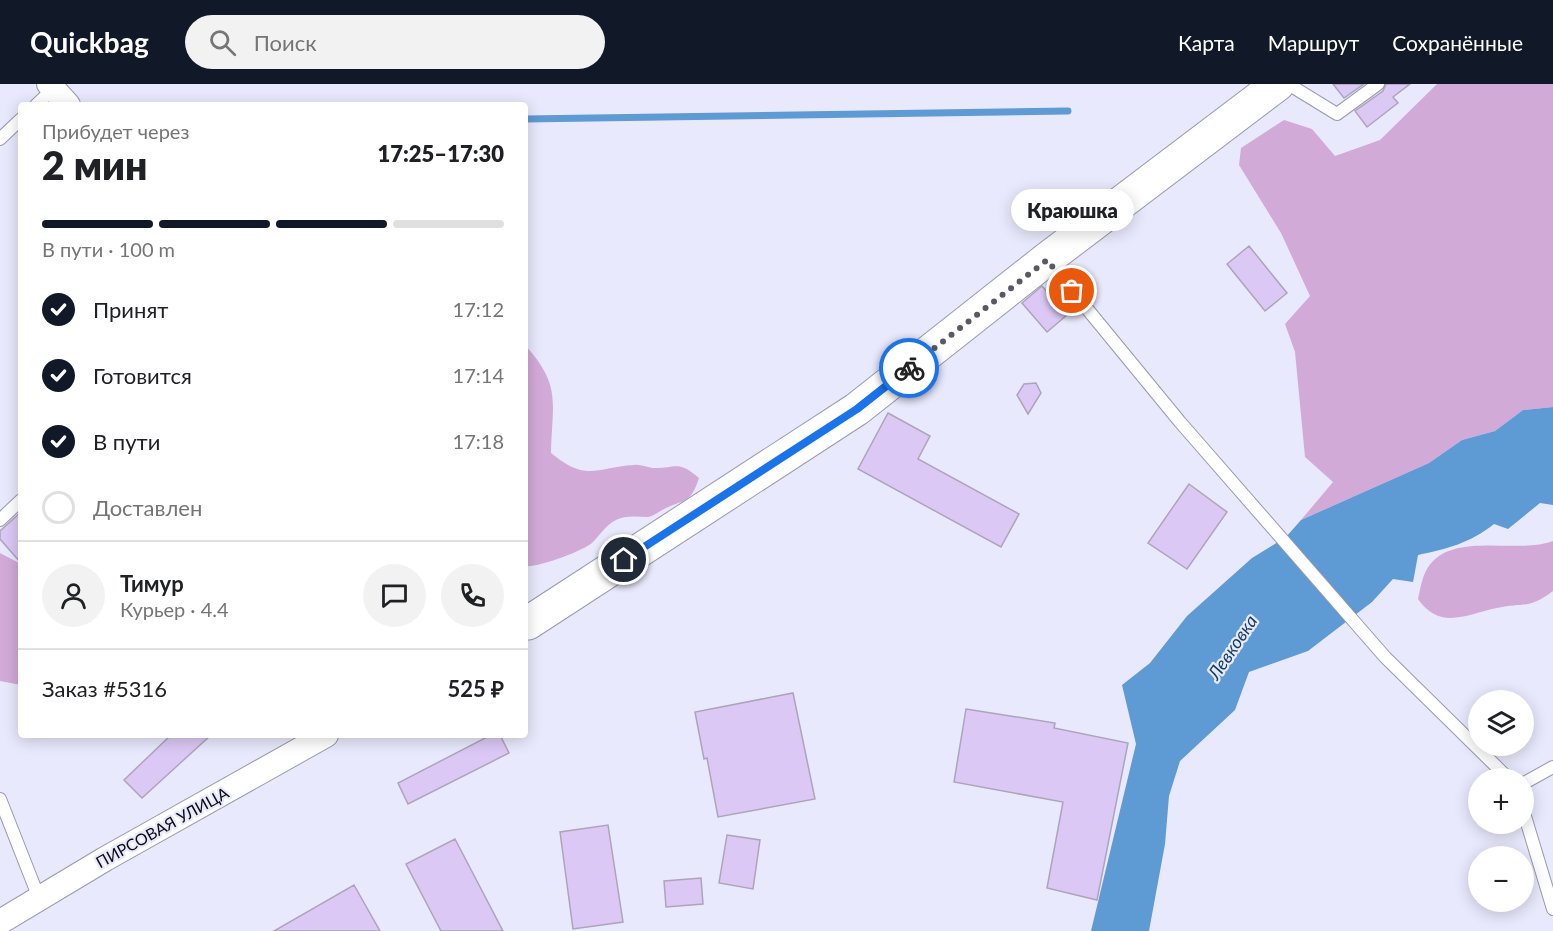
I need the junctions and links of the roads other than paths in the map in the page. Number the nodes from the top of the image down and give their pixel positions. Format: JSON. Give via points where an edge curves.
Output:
{"nodes":[{"id":1,"x":1278,"y":84,"type":"edge"},
{"id":2,"x":1288,"y":84,"type":"edge"},
{"id":3,"x":1378,"y":84,"type":"edge"},
{"id":4,"x":57,"y":92,"type":"edge"},
{"id":5,"x":41,"y":102,"type":"edge"},
{"id":6,"x":18,"y":122,"type":"edge"},
{"id":7,"x":0,"y":139,"type":"edge"},
{"id":8,"x":1047,"y":260,"type":"junction"},
{"id":9,"x":18,"y":503,"type":"edge"},
{"id":10,"x":0,"y":520,"type":"edge"},
{"id":11,"x":528,"y":621,"type":"edge"},
{"id":12,"x":321,"y":738,"type":"edge"},
{"id":13,"x":1553,"y":767,"type":"edge"},
{"id":14,"x":1498,"y":768,"type":"edge"},
{"id":15,"x":1534,"y":777,"type":"edge"},
{"id":16,"x":0,"y":800,"type":"edge"},
{"id":17,"x":1530,"y":834,"type":"edge"},
{"id":18,"x":39,"y":898,"type":"junction"},
{"id":19,"x":1553,"y":909,"type":"edge"},
{"id":20,"x":0,"y":922,"type":"edge"}],
"edges":[{"from":1,"to":8,"type":"street"},
{"from":2,"to":3,"type":"lane","via":[[1337,114]]},
{"from":4,"to":5,"type":"lane"},
{"from":6,"to":7,"type":"lane"},
{"from":8,"to":11,"type":"street","via":[[857,409]]},
{"from":8,"to":14,"type":"lane","via":[[1180,422],[1385,657]]},
{"from":9,"to":10,"type":"lane"},
{"from":12,"to":18,"type":"street","name":"ПИРСОВАЯ УЛИЦА"},
{"from":13,"to":15,"type":"lane"},
{"from":16,"to":18,"type":"lane"},
{"from":17,"to":19,"type":"lane"},
{"from":18,"to":20,"type":"street","name":"ПИРСОВАЯ УЛИЦА"}]}
